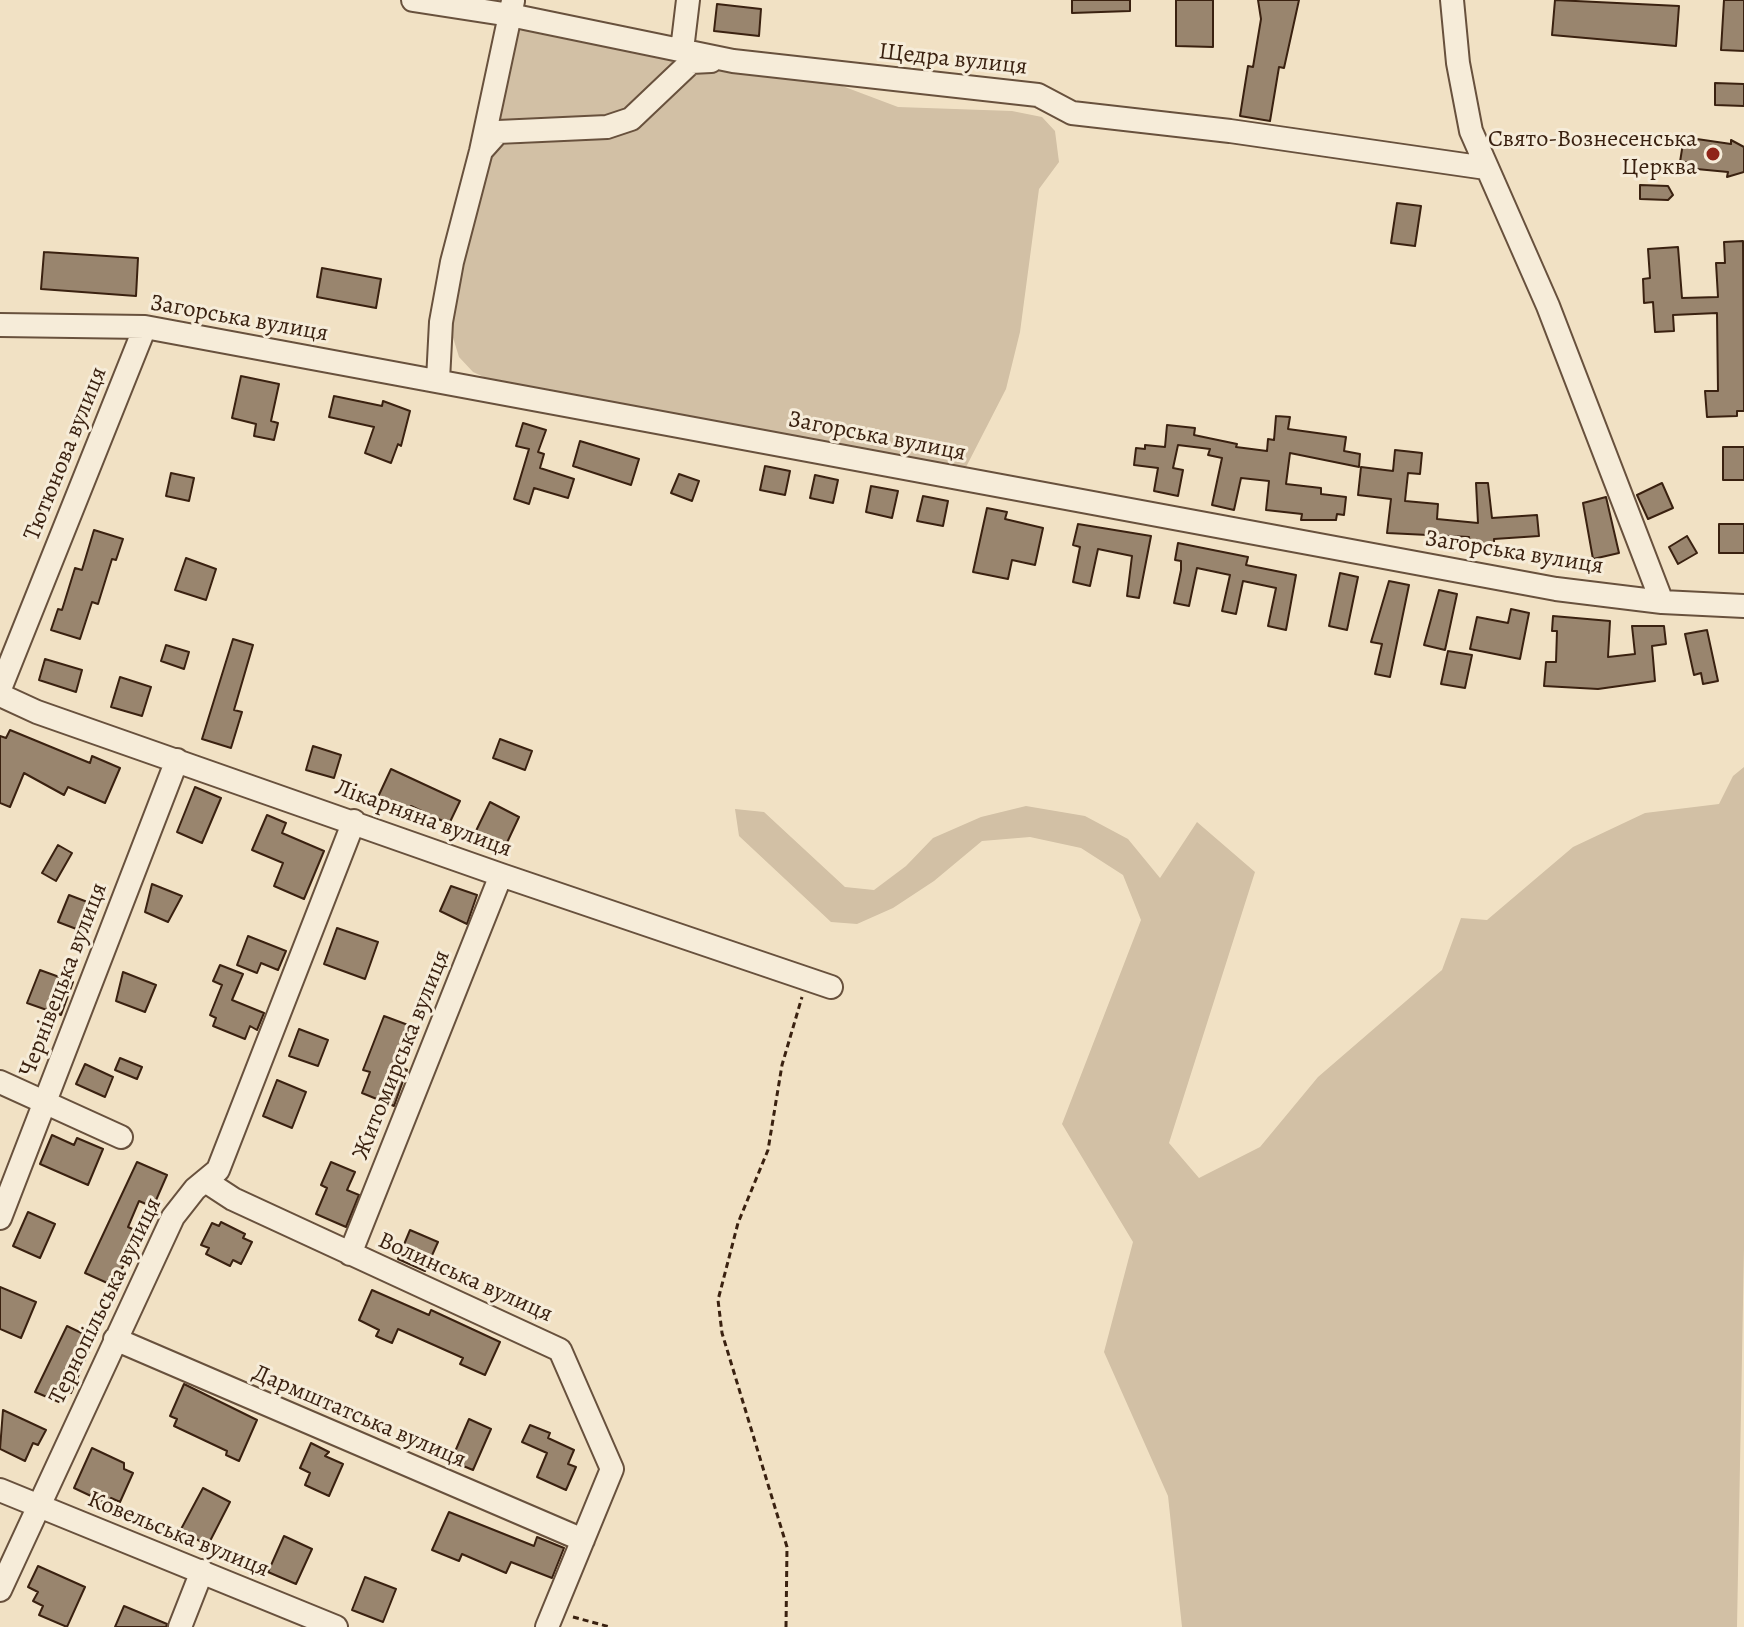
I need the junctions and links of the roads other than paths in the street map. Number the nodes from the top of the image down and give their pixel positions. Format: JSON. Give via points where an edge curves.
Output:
{"nodes":[{"id":1,"x":413,"y":0,"type":"edge"},
{"id":2,"x":688,"y":0,"type":"edge"},
{"id":3,"x":1452,"y":0,"type":"edge"},
{"id":4,"x":511,"y":8,"type":"edge"},
{"id":5,"x":682,"y":50,"type":"junction"},
{"id":6,"x":733,"y":61,"type":"junction"},
{"id":7,"x":481,"y":151,"type":"junction"},
{"id":8,"x":1486,"y":168,"type":"junction"},
{"id":9,"x":0,"y":325,"type":"edge"},
{"id":10,"x":145,"y":327,"type":"junction"},
{"id":11,"x":438,"y":380,"type":"junction"},
{"id":12,"x":1662,"y":602,"type":"junction"},
{"id":13,"x":1744,"y":606,"type":"edge"},
{"id":14,"x":0,"y":692,"type":"edge"},
{"id":15,"x":177,"y":760,"type":"junction"},
{"id":16,"x":354,"y":821,"type":"junction"},
{"id":17,"x":501,"y":875,"type":"junction"},
{"id":18,"x":831,"y":987,"type":"dead end"},
{"id":19,"x":0,"y":1082,"type":"edge"},
{"id":20,"x":44,"y":1102,"type":"junction"},
{"id":21,"x":121,"y":1137,"type":"dead end"},
{"id":22,"x":207,"y":1182,"type":"junction"},
{"id":23,"x":0,"y":1218,"type":"edge"},
{"id":24,"x":350,"y":1254,"type":"junction"},
{"id":25,"x":115,"y":1339,"type":"junction"},
{"id":26,"x":0,"y":1490,"type":"edge"},
{"id":27,"x":35,"y":1507,"type":"junction"},
{"id":28,"x":583,"y":1540,"type":"junction"},
{"id":29,"x":202,"y":1571,"type":"junction"},
{"id":30,"x":0,"y":1590,"type":"edge"},
{"id":31,"x":551,"y":1617,"type":"edge"},
{"id":32,"x":180,"y":1627,"type":"edge"},
{"id":33,"x":336,"y":1627,"type":"edge"}],
"edges":[{"from":1,"to":4,"type":"street","name":"Щедра вулиця"},
{"from":2,"to":5,"type":"street"},
{"from":3,"to":8,"type":"street","via":[[1464,99]]},
{"from":4,"to":5,"type":"street","name":"Щедра вулиця"},
{"from":4,"to":7,"type":"street"},
{"from":5,"to":6,"type":"street","name":"Щедра вулиця"},
{"from":6,"to":7,"type":"street","via":[[691,62],[631,119],[607,127],[498,132]]},
{"from":6,"to":8,"type":"street","name":"Щедра вулиця","via":[[1038,95],[1072,113]]},
{"from":7,"to":11,"type":"street","via":[[452,262]]},
{"from":8,"to":12,"type":"street","via":[[1548,306]]},
{"from":9,"to":10,"type":"street","name":"Загорська вулиця"},
{"from":10,"to":11,"type":"street","name":"Загорська вулиця"},
{"from":10,"to":14,"type":"street","name":"Тютюнова вулиця"},
{"from":11,"to":12,"type":"street","name":"Загорська вулиця","via":[[1493,578]]},
{"from":12,"to":13,"type":"street","name":"Загорська вулиця"},
{"from":14,"to":15,"type":"street","name":"Лікарняна вулиця","via":[[37,712]]},
{"from":15,"to":16,"type":"street","name":"Лікарняна вулиця"},
{"from":15,"to":20,"type":"street","name":"Чернівецька вулиця"},
{"from":16,"to":17,"type":"street","name":"Лікарняна вулиця"},
{"from":16,"to":22,"type":"street","name":"Тернопільська вулиця","via":[[218,1170]]},
{"from":17,"to":18,"type":"street","name":"Лікарняна вулиця"},
{"from":17,"to":24,"type":"street","name":"Житомирська вулиця"},
{"from":19,"to":20,"type":"street"},
{"from":20,"to":21,"type":"street"},
{"from":20,"to":23,"type":"street","name":"Чернівецька вулиця"},
{"from":22,"to":24,"type":"street","name":"Волинська вулиця"},
{"from":22,"to":25,"type":"street","name":"Тернопільська вулиця","via":[[173,1217]]},
{"from":24,"to":28,"type":"street","name":"Волинська вулиця","via":[[560,1350],[612,1469]]},
{"from":25,"to":27,"type":"street","name":"Тернопільська вулиця"},
{"from":25,"to":28,"type":"street","name":"Дармштатська вулиця"},
{"from":26,"to":27,"type":"street","name":"Ковельська вулиця"},
{"from":27,"to":29,"type":"street","name":"Ковельська вулиця"},
{"from":27,"to":30,"type":"street","name":"Тернопільська вулиця"},
{"from":28,"to":31,"type":"street","name":"Волинська вулиця"},
{"from":29,"to":32,"type":"street"},
{"from":29,"to":33,"type":"street","name":"Ковельська вулиця"}]}
